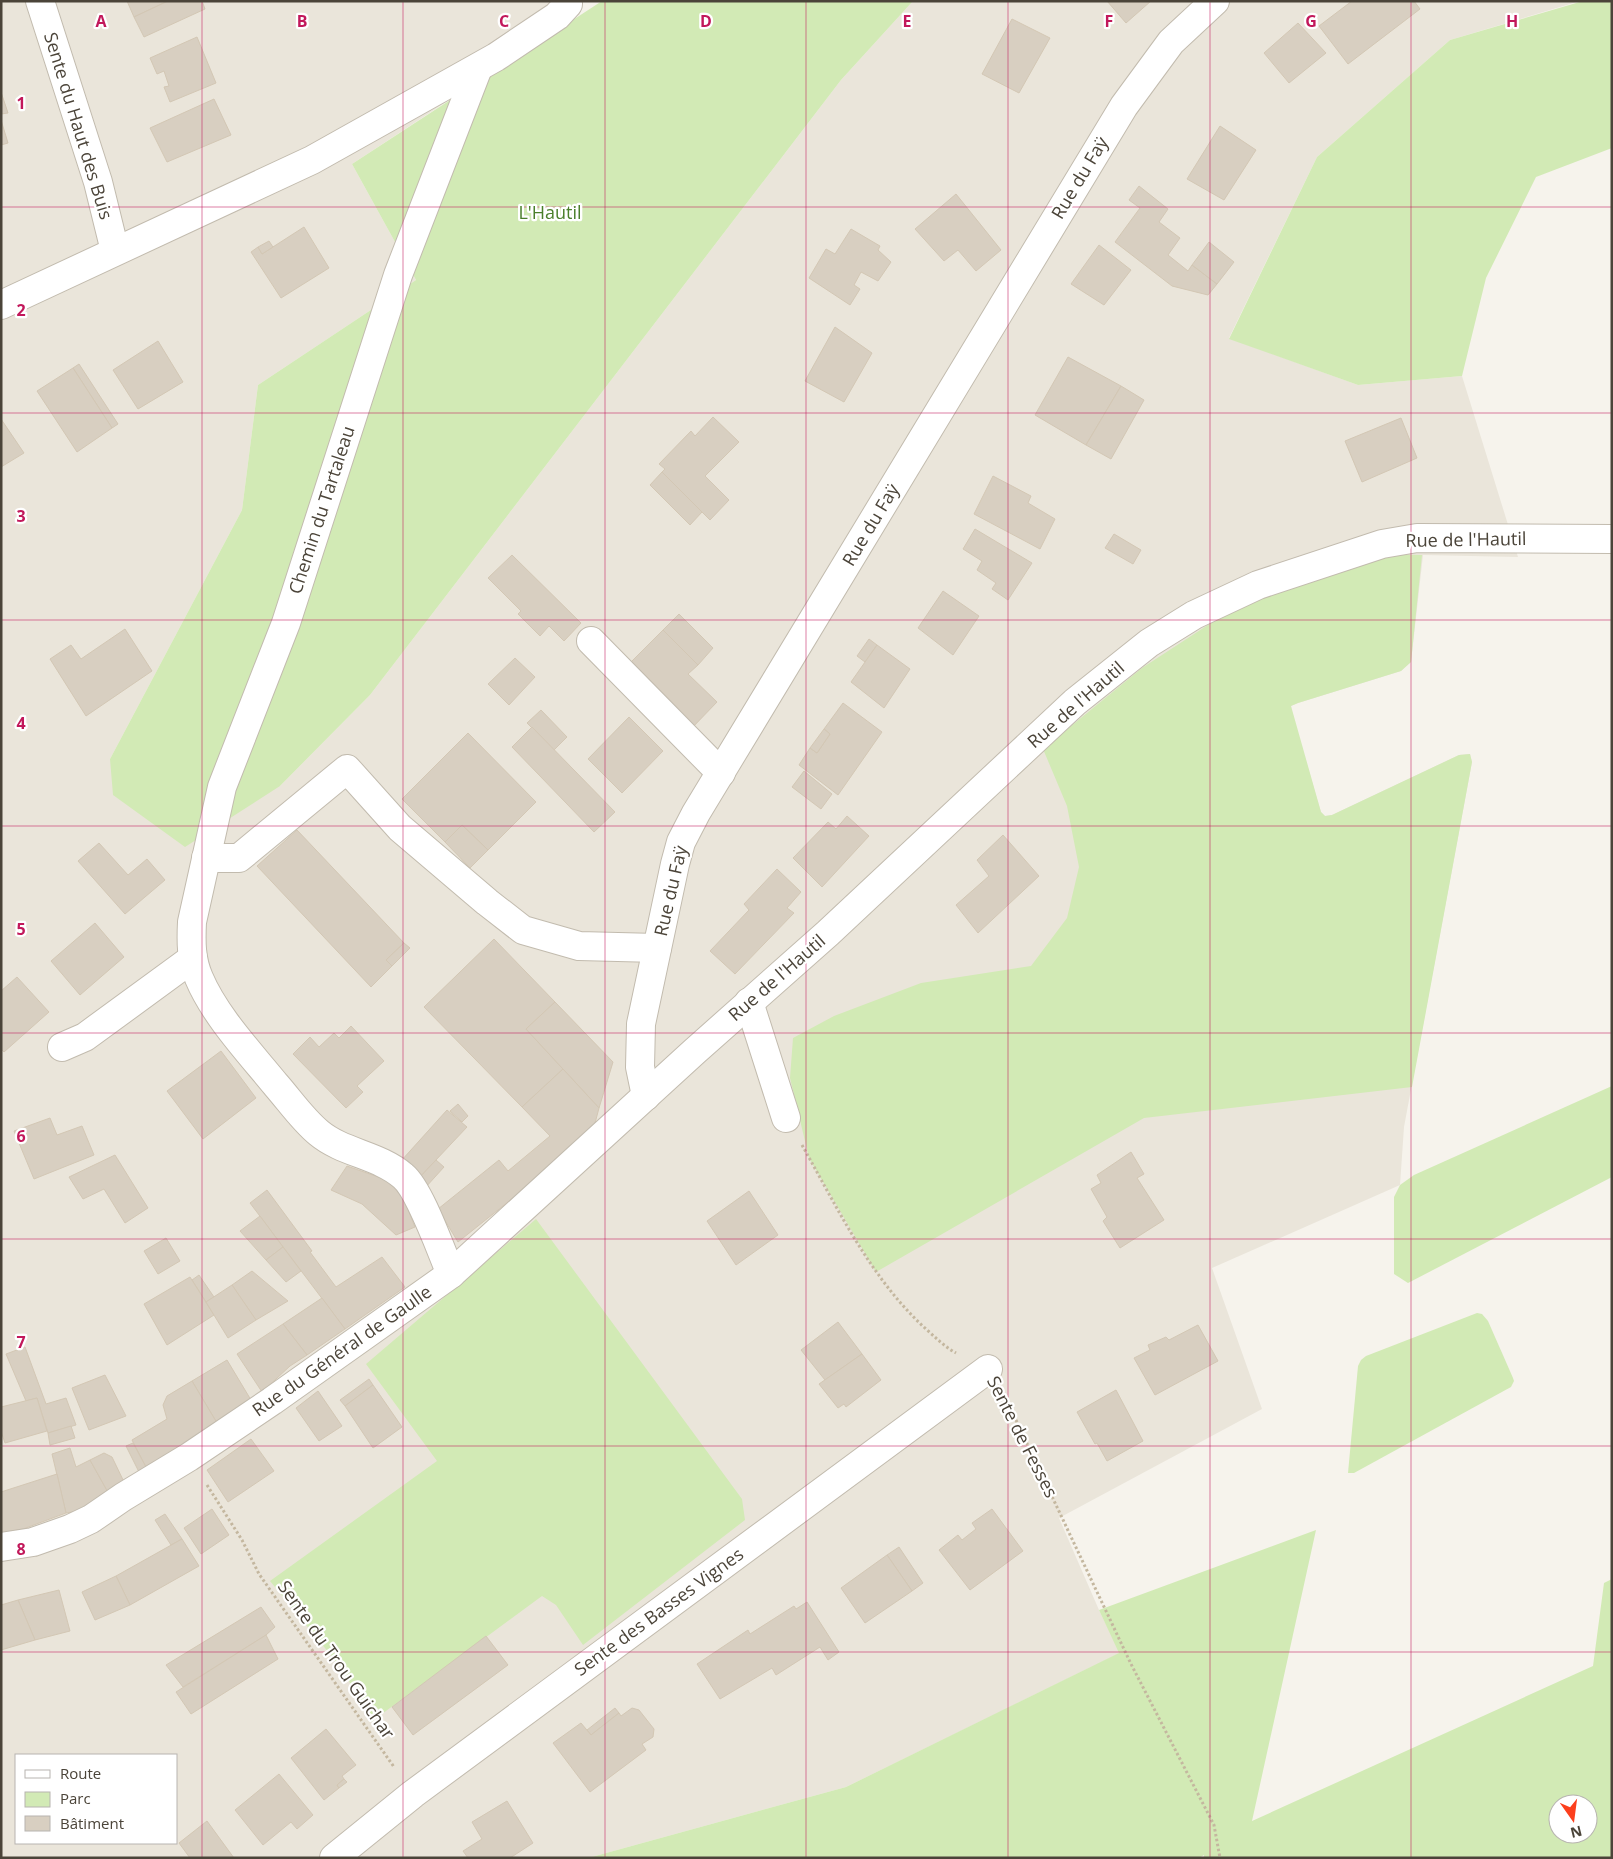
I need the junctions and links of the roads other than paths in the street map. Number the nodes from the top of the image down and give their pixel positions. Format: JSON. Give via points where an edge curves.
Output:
{"nodes":[{"id":1,"x":40,"y":1,"type":"edge"},
{"id":2,"x":1215,"y":1,"type":"edge"},
{"id":3,"x":568,"y":4,"type":"dead end"},
{"id":4,"x":478,"y":68,"type":"junction"},
{"id":5,"x":115,"y":251,"type":"junction"},
{"id":6,"x":1,"y":305,"type":"edge"},
{"id":7,"x":1612,"y":540,"type":"edge"},
{"id":8,"x":592,"y":641,"type":"dead end"},
{"id":9,"x":721,"y":773,"type":"junction"},
{"id":10,"x":206,"y":858,"type":"junction"},
{"id":11,"x":657,"y":948,"type":"junction"},
{"id":12,"x":193,"y":958,"type":"junction"},
{"id":13,"x":749,"y":1002,"type":"junction"},
{"id":14,"x":62,"y":1048,"type":"dead end"},
{"id":15,"x":646,"y":1096,"type":"junction"},
{"id":16,"x":786,"y":1118,"type":"road end"},
{"id":17,"x":451,"y":1274,"type":"junction"},
{"id":18,"x":988,"y":1369,"type":"road end"},
{"id":19,"x":1,"y":1547,"type":"edge"},
{"id":20,"x":334,"y":1858,"type":"edge"}],
"edges":[{"from":1,"to":5,"type":"street","name":"Sente du Haut des Buis","via":[[98,182]]},
{"from":2,"to":9,"type":"street","name":"Rue du Faÿ","via":[[1171,42],[1124,106]]},
{"from":3,"to":4,"type":"street","via":[[558,16]]},
{"from":4,"to":5,"type":"street","via":[[312,160]]},
{"from":4,"to":10,"type":"street","name":"Chemin du Tartaleau","via":[[398,275],[286,623],[222,787]]},
{"from":5,"to":6,"type":"street"},
{"from":7,"to":13,"type":"street","name":"Rue de l'Hautil","via":[[1417,538],[1382,544],[1258,585],[1194,615],[1149,643],[1075,702],[828,933]]},
{"from":8,"to":9,"type":"street"},
{"from":9,"to":11,"type":"street","name":"Rue du Faÿ","via":[[681,842]]},
{"from":10,"to":11,"type":"street","via":[[239,858],[348,769],[400,828],[523,930],[579,946]]},
{"from":10,"to":12,"type":"street","name":"Chemin du Tartaleau","via":[[192,922]]},
{"from":11,"to":15,"type":"street","name":"Rue du Faÿ","via":[[641,1024],[640,1067]]},
{"from":12,"to":14,"type":"street","via":[[85,1037]]},
{"from":12,"to":17,"type":"street","name":"Chemin du Tartaleau","via":[[199,978],[232,1032],[308,1122],[334,1143],[389,1166],[404,1176],[414,1190]]},
{"from":13,"to":15,"type":"street","name":"Rue de l'Hautil"},
{"from":13,"to":16,"type":"street"},
{"from":15,"to":17,"type":"street","name":"Rue du Général de Gaulle"},
{"from":17,"to":19,"type":"street","name":"Rue du Général de Gaulle","via":[[272,1401],[91,1519],[33,1542]]},
{"from":18,"to":20,"type":"street","name":"Sente des Basses Vignes","via":[[413,1794]]}]}
